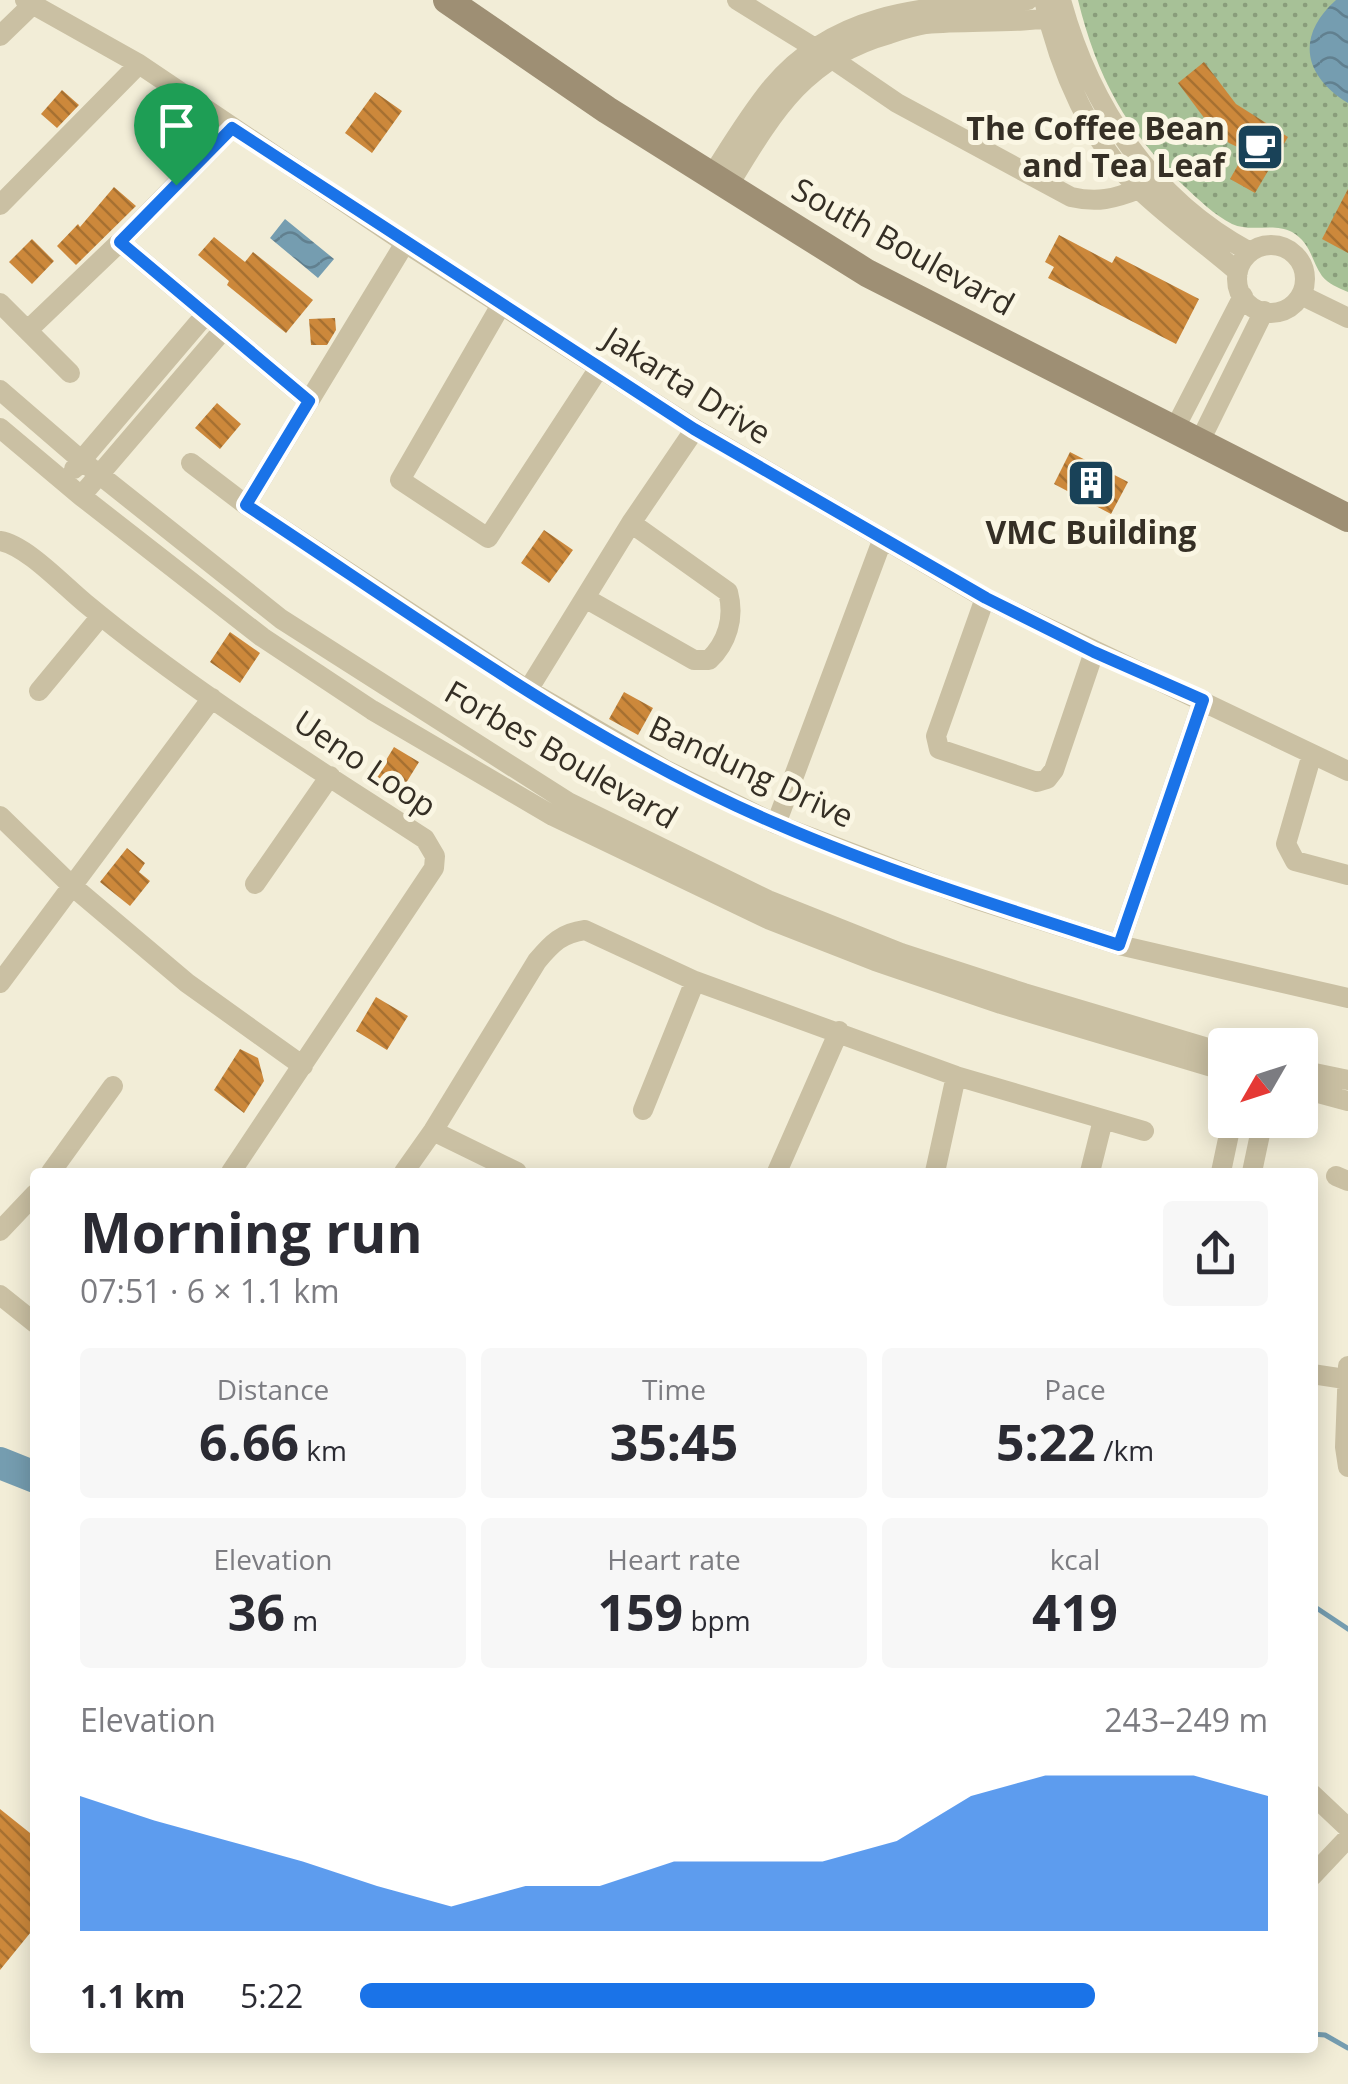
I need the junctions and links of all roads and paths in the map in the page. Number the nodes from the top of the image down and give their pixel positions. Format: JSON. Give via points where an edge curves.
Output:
{"nodes":[{"id":1,"x":447,"y":0,"type":"edge"},
{"id":2,"x":737,"y":0,"type":"edge"},
{"id":3,"x":1028,"y":0,"type":"edge"},
{"id":4,"x":29,"y":2,"type":"edge"},
{"id":5,"x":1054,"y":9,"type":"edge"},
{"id":6,"x":0,"y":36,"type":"edge"},
{"id":7,"x":824,"y":53,"type":"junction"},
{"id":8,"x":139,"y":64,"type":"junction"},
{"id":9,"x":232,"y":128,"type":"junction"},
{"id":10,"x":719,"y":183,"type":"junction"},
{"id":11,"x":1138,"y":188,"type":"junction"},
{"id":12,"x":0,"y":204,"type":"edge"},
{"id":13,"x":120,"y":242,"type":"junction"},
{"id":14,"x":405,"y":243,"type":"junction"},
{"id":15,"x":1250,"y":252,"type":"junction"},
{"id":16,"x":1238,"y":272,"type":"junction"},
{"id":17,"x":1301,"y":295,"type":"junction"},
{"id":18,"x":1242,"y":296,"type":"junction"},
{"id":19,"x":0,"y":302,"type":"edge"},
{"id":20,"x":501,"y":305,"type":"junction"},
{"id":21,"x":1264,"y":312,"type":"junction"},
{"id":22,"x":206,"y":314,"type":"junction"},
{"id":23,"x":1348,"y":318,"type":"edge"},
{"id":24,"x":224,"y":329,"type":"junction"},
{"id":25,"x":28,"y":330,"type":"junction"},
{"id":26,"x":599,"y":368,"type":"junction"},
{"id":27,"x":70,"y":373,"type":"dead end"},
{"id":28,"x":0,"y":390,"type":"edge"},
{"id":29,"x":309,"y":401,"type":"junction"},
{"id":30,"x":0,"y":428,"type":"edge"},
{"id":31,"x":694,"y":429,"type":"junction"},
{"id":32,"x":1174,"y":430,"type":"junction"},
{"id":33,"x":1199,"y":443,"type":"junction"},
{"id":34,"x":82,"y":460,"type":"junction"},
{"id":35,"x":191,"y":463,"type":"dead end"},
{"id":36,"x":100,"y":474,"type":"junction"},
{"id":37,"x":62,"y":482,"type":"junction"},
{"id":38,"x":81,"y":496,"type":"junction"},
{"id":39,"x":246,"y":505,"type":"junction"},
{"id":40,"x":1348,"y":518,"type":"edge"},
{"id":41,"x":631,"y":524,"type":"junction"},
{"id":42,"x":883,"y":538,"type":"junction"},
{"id":43,"x":0,"y":540,"type":"edge"},
{"id":44,"x":585,"y":598,"type":"junction"},
{"id":45,"x":986,"y":598,"type":"junction"},
{"id":46,"x":101,"y":616,"type":"junction"},
{"id":47,"x":1094,"y":652,"type":"junction"},
{"id":48,"x":528,"y":690,"type":"junction"},
{"id":49,"x":38,"y":691,"type":"dead end"},
{"id":50,"x":212,"y":698,"type":"junction"},
{"id":51,"x":1203,"y":700,"type":"junction"},
{"id":52,"x":1312,"y":754,"type":"junction"},
{"id":53,"x":1348,"y":771,"type":"edge"},
{"id":54,"x":330,"y":776,"type":"junction"},
{"id":55,"x":0,"y":816,"type":"edge"},
{"id":56,"x":776,"y":824,"type":"junction"},
{"id":57,"x":1348,"y":874,"type":"edge"},
{"id":58,"x":255,"y":884,"type":"dead end"},
{"id":59,"x":71,"y":885,"type":"junction"},
{"id":60,"x":1119,"y":945,"type":"junction"},
{"id":61,"x":695,"y":982,"type":"junction"},
{"id":62,"x":0,"y":983,"type":"edge"},
{"id":63,"x":1348,"y":998,"type":"edge"},
{"id":64,"x":838,"y":1031,"type":"junction"},
{"id":65,"x":1208,"y":1047,"type":"edge"},
{"id":66,"x":303,"y":1066,"type":"junction"},
{"id":67,"x":1208,"y":1066,"type":"edge"},
{"id":68,"x":1318,"y":1074,"type":"edge"},
{"id":69,"x":956,"y":1076,"type":"junction"},
{"id":70,"x":1348,"y":1080,"type":"edge"},
{"id":71,"x":113,"y":1086,"type":"dead end"},
{"id":72,"x":1318,"y":1093,"type":"edge"},
{"id":73,"x":1348,"y":1101,"type":"edge"},
{"id":74,"x":643,"y":1110,"type":"dead end"},
{"id":75,"x":1104,"y":1120,"type":"junction"},
{"id":76,"x":433,"y":1131,"type":"junction"},
{"id":77,"x":1144,"y":1132,"type":"dead end"},
{"id":78,"x":1228,"y":1138,"type":"edge"},
{"id":79,"x":1259,"y":1138,"type":"edge"},
{"id":80,"x":54,"y":1168,"type":"edge"},
{"id":81,"x":234,"y":1168,"type":"edge"},
{"id":82,"x":407,"y":1168,"type":"edge"},
{"id":83,"x":508,"y":1168,"type":"edge"},
{"id":84,"x":779,"y":1168,"type":"edge"},
{"id":85,"x":936,"y":1168,"type":"edge"},
{"id":86,"x":1091,"y":1168,"type":"edge"},
{"id":87,"x":1222,"y":1168,"type":"edge"},
{"id":88,"x":1253,"y":1168,"type":"edge"},
{"id":89,"x":30,"y":1199,"type":"edge"},
{"id":90,"x":0,"y":1230,"type":"edge"},
{"id":91,"x":0,"y":1295,"type":"edge"},
{"id":92,"x":30,"y":1319,"type":"edge"},
{"id":93,"x":1347,"y":1372,"type":"edge"},
{"id":94,"x":1318,"y":1374,"type":"edge"},
{"id":95,"x":1348,"y":1466,"type":"edge"},
{"id":96,"x":1318,"y":1800,"type":"edge"},
{"id":97,"x":1348,"y":1828,"type":"edge"},
{"id":98,"x":1348,"y":1838,"type":"edge"},
{"id":99,"x":1318,"y":1870,"type":"edge"}],
"edges":[{"from":1,"to":10,"type":"main road","name":"South Boulevard"},
{"from":2,"to":7,"type":"street"},
{"from":3,"to":7,"type":"street","via":[[918,8],[858,23]]},
{"from":4,"to":6,"type":"street"},
{"from":4,"to":8,"type":"street","name":"Jakarta Drive"},
{"from":5,"to":7,"type":"street","via":[[922,24]]},
{"from":5,"to":11,"type":"street","via":[[1069,82]]},
{"from":5,"to":15,"type":"street","via":[[1110,121],[1152,174],[1188,210]]},
{"from":7,"to":10,"type":"street"},
{"from":7,"to":11,"type":"street","via":[[897,103],[1071,196],[1091,202]]},
{"from":8,"to":9,"type":"street","name":"Jakarta Drive"},
{"from":8,"to":12,"type":"street"},
{"from":9,"to":13,"type":"street"},
{"from":9,"to":14,"type":"street","name":"Jakarta Drive"},
{"from":10,"to":32,"type":"main road","name":"South Boulevard","via":[[867,273]]},
{"from":11,"to":16,"type":"street"},
{"from":13,"to":22,"type":"street"},
{"from":13,"to":25,"type":"street"},
{"from":14,"to":20,"type":"street","name":"Jakarta Drive"},
{"from":14,"to":29,"type":"street"},
{"from":15,"to":16,"type":"street"},
{"from":15,"to":17,"type":"street","via":[[1272,245],[1293,253],[1304,272]]},
{"from":16,"to":18,"type":"street"},
{"from":17,"to":21,"type":"street","via":[[1285,310]]},
{"from":17,"to":23,"type":"street"},
{"from":18,"to":21,"type":"street"},
{"from":18,"to":32,"type":"street"},
{"from":19,"to":25,"type":"street"},
{"from":20,"to":26,"type":"street","name":"Jakarta Drive"},
{"from":20,"to":26,"type":"street","via":[[400,480],[488,538]]},
{"from":21,"to":33,"type":"street"},
{"from":22,"to":24,"type":"street"},
{"from":22,"to":34,"type":"street"},
{"from":24,"to":29,"type":"street"},
{"from":24,"to":36,"type":"street"},
{"from":25,"to":27,"type":"street"},
{"from":26,"to":31,"type":"street","name":"Jakarta Drive"},
{"from":28,"to":34,"type":"street","name":"Forbes Boulevard"},
{"from":29,"to":39,"type":"street"},
{"from":30,"to":37,"type":"street","name":"Forbes Boulevard"},
{"from":31,"to":41,"type":"street"},
{"from":31,"to":42,"type":"street","name":"Jakarta Drive"},
{"from":32,"to":33,"type":"main road","name":"South Boulevard"},
{"from":33,"to":40,"type":"main road","name":"South Boulevard"},
{"from":34,"to":36,"type":"street","name":"Forbes Boulevard"},
{"from":34,"to":37,"type":"street"},
{"from":35,"to":39,"type":"street","name":"Bandung Drive"},
{"from":36,"to":38,"type":"street"},
{"from":36,"to":65,"type":"street","name":"Forbes Boulevard","via":[[281,620],[568,802],[768,900],[901,953]]},
{"from":37,"to":38,"type":"street","name":"Forbes Boulevard"},
{"from":38,"to":67,"type":"street","name":"Forbes Boulevard","via":[[262,638],[553,816],[770,920],[875,962]]},
{"from":39,"to":48,"type":"street","name":"Bandung Drive"},
{"from":41,"to":44,"type":"street"},
{"from":41,"to":44,"type":"street","via":[[728,592],[726,640],[708,660],[694,660]]},
{"from":42,"to":45,"type":"street","name":"Jakarta Drive"},
{"from":42,"to":56,"type":"street"},
{"from":43,"to":46,"type":"street","name":"Ueno Loop","via":[[19,548]]},
{"from":44,"to":48,"type":"street"},
{"from":45,"to":47,"type":"street","name":"Jakarta Drive"},
{"from":45,"to":47,"type":"street","via":[[936,736],[939,749],[1037,782],[1047,779]]},
{"from":46,"to":49,"type":"street"},
{"from":46,"to":50,"type":"street","name":"Ueno Loop"},
{"from":47,"to":51,"type":"street","name":"Jakarta Drive"},
{"from":48,"to":56,"type":"street","name":"Bandung Drive"},
{"from":50,"to":54,"type":"street","name":"Ueno Loop"},
{"from":50,"to":59,"type":"street"},
{"from":51,"to":52,"type":"street","name":"Jakarta Drive"},
{"from":51,"to":60,"type":"street"},
{"from":52,"to":53,"type":"street","name":"Jakarta Drive"},
{"from":52,"to":57,"type":"street","via":[[1286,844],[1295,861]]},
{"from":54,"to":58,"type":"street"},
{"from":54,"to":66,"type":"street","name":"Ueno Loop","via":[[425,839],[434,868]]},
{"from":55,"to":59,"type":"street"},
{"from":56,"to":60,"type":"street","name":"Bandung Drive"},
{"from":59,"to":62,"type":"street"},
{"from":59,"to":66,"type":"street","via":[[187,983]]},
{"from":60,"to":63,"type":"street","name":"Bandung Drive"},
{"from":61,"to":64,"type":"street"},
{"from":61,"to":74,"type":"street"},
{"from":61,"to":76,"type":"street","via":[[585,930],[568,932],[537,961]]},
{"from":64,"to":69,"type":"street"},
{"from":64,"to":84,"type":"street"},
{"from":66,"to":81,"type":"street","name":"Ueno Loop"},
{"from":68,"to":70,"type":"street"},
{"from":69,"to":75,"type":"street"},
{"from":69,"to":85,"type":"street"},
{"from":71,"to":80,"type":"street"},
{"from":72,"to":73,"type":"street"},
{"from":75,"to":77,"type":"street"},
{"from":75,"to":86,"type":"street"},
{"from":76,"to":82,"type":"street"},
{"from":76,"to":83,"type":"street"},
{"from":78,"to":87,"type":"street"},
{"from":79,"to":88,"type":"street"},
{"from":89,"to":90,"type":"street"},
{"from":91,"to":92,"type":"street"},
{"from":93,"to":94,"type":"street"},
{"from":93,"to":95,"type":"street"},
{"from":96,"to":97,"type":"street"},
{"from":98,"to":99,"type":"street"}]}
